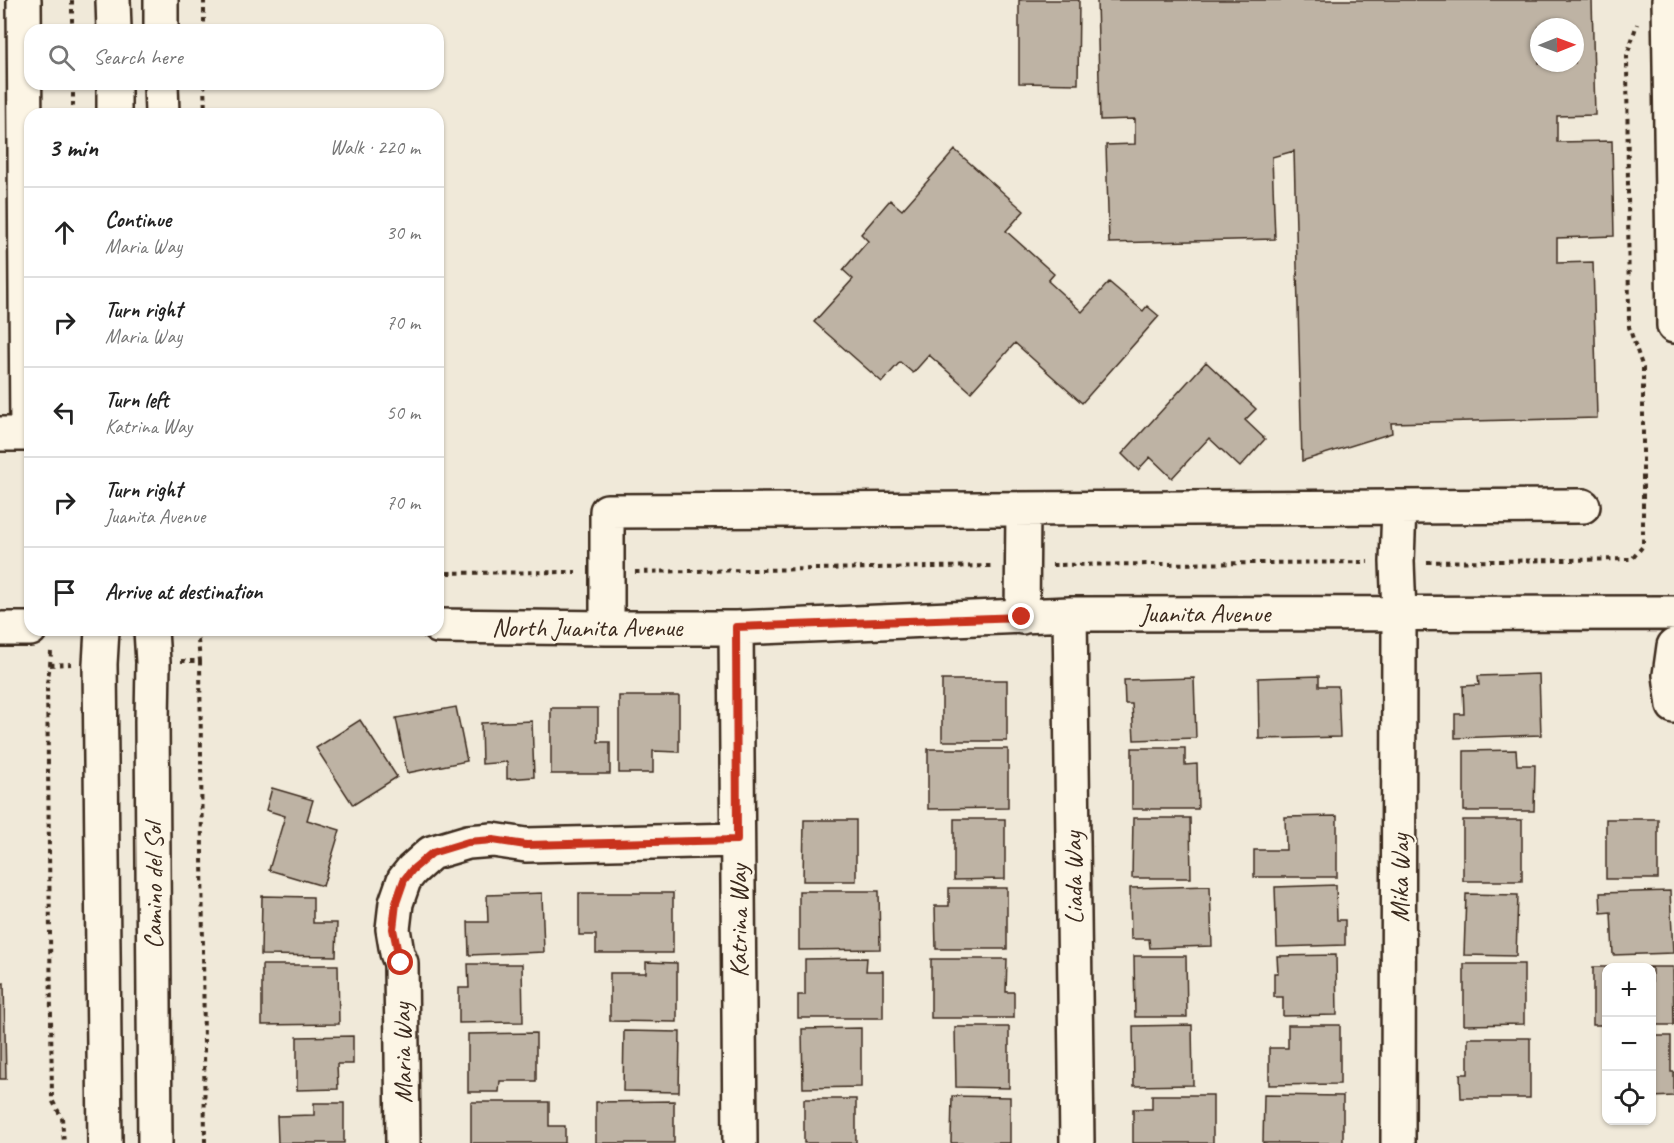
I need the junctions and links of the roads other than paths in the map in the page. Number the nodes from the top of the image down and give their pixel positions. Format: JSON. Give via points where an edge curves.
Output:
{"nodes":[{"id":1,"x":24,"y":0,"type":"edge"},
{"id":2,"x":113,"y":0,"type":"edge"},
{"id":3,"x":160,"y":0,"type":"edge"},
{"id":4,"x":1668,"y":0,"type":"edge"},
{"id":5,"x":114,"y":24,"type":"edge"},
{"id":6,"x":161,"y":24,"type":"edge"},
{"id":7,"x":12,"y":39,"type":"edge"},
{"id":8,"x":114,"y":90,"type":"edge"},
{"id":9,"x":161,"y":90,"type":"edge"},
{"id":10,"x":114,"y":108,"type":"edge"},
{"id":11,"x":162,"y":108,"type":"edge"},
{"id":12,"x":12,"y":243,"type":"edge"},
{"id":13,"x":1674,"y":326,"type":"edge"},
{"id":14,"x":14,"y":434,"type":"edge"},
{"id":15,"x":1583,"y":506,"type":"dead end"},
{"id":16,"x":1399,"y":507,"type":"junction"},
{"id":17,"x":1023,"y":509,"type":"junction"},
{"id":18,"x":1399,"y":612,"type":"junction"},
{"id":19,"x":1674,"y":613,"type":"edge"},
{"id":20,"x":1070,"y":614,"type":"junction"},
{"id":21,"x":1022,"y":617,"type":"junction"},
{"id":22,"x":444,"y":626,"type":"edge"},
{"id":23,"x":736,"y":627,"type":"junction"},
{"id":24,"x":607,"y":628,"type":"junction"},
{"id":25,"x":0,"y":629,"type":"edge"},
{"id":26,"x":24,"y":633,"type":"edge"},
{"id":27,"x":102,"y":636,"type":"edge"},
{"id":28,"x":152,"y":636,"type":"edge"},
{"id":29,"x":1674,"y":646,"type":"edge"},
{"id":30,"x":1674,"y":706,"type":"edge"},
{"id":31,"x":737,"y":840,"type":"junction"},
{"id":32,"x":105,"y":1143,"type":"edge"},
{"id":33,"x":155,"y":1143,"type":"edge"},
{"id":34,"x":403,"y":1143,"type":"edge"},
{"id":35,"x":740,"y":1143,"type":"edge"},
{"id":36,"x":1077,"y":1143,"type":"edge"},
{"id":37,"x":1398,"y":1143,"type":"edge"}],
"edges":[{"from":1,"to":7,"type":"street"},
{"from":2,"to":5,"type":"street"},
{"from":3,"to":6,"type":"street"},
{"from":4,"to":13,"type":"street"},
{"from":7,"to":12,"type":"street"},
{"from":8,"to":10,"type":"street"},
{"from":9,"to":11,"type":"street"},
{"from":12,"to":14,"type":"street"},
{"from":15,"to":16,"type":"street"},
{"from":16,"to":17,"type":"street"},
{"from":16,"to":18,"type":"street","name":"Mika Way"},
{"from":17,"to":21,"type":"street"},
{"from":17,"to":24,"type":"street","via":[[607,511]]},
{"from":18,"to":19,"type":"street","name":"Juanita Avenue"},
{"from":18,"to":20,"type":"street","name":"Juanita Avenue"},
{"from":18,"to":37,"type":"street","name":"Mika Way"},
{"from":20,"to":21,"type":"street","name":"Juanita Avenue"},
{"from":20,"to":36,"type":"street","name":"Liada Way"},
{"from":21,"to":23,"type":"street","name":"Juanita Avenue"},
{"from":22,"to":24,"type":"street","name":"North Juanita Avenue"},
{"from":23,"to":24,"type":"street","name":"North Juanita Avenue"},
{"from":23,"to":31,"type":"street","name":"Katrina Way"},
{"from":25,"to":26,"type":"street"},
{"from":27,"to":32,"type":"street","name":"Camino del Sol"},
{"from":28,"to":33,"type":"street","name":"Camino del Sol"},
{"from":29,"to":30,"type":"street","via":[[1670,675]]},
{"from":31,"to":34,"type":"street","name":"Maria Way","via":[[526,845],[493,840],[468,842],[432,853],[412,870],[396,903],[393,929],[401,963]]},
{"from":31,"to":35,"type":"street","name":"Katrina Way"}]}
